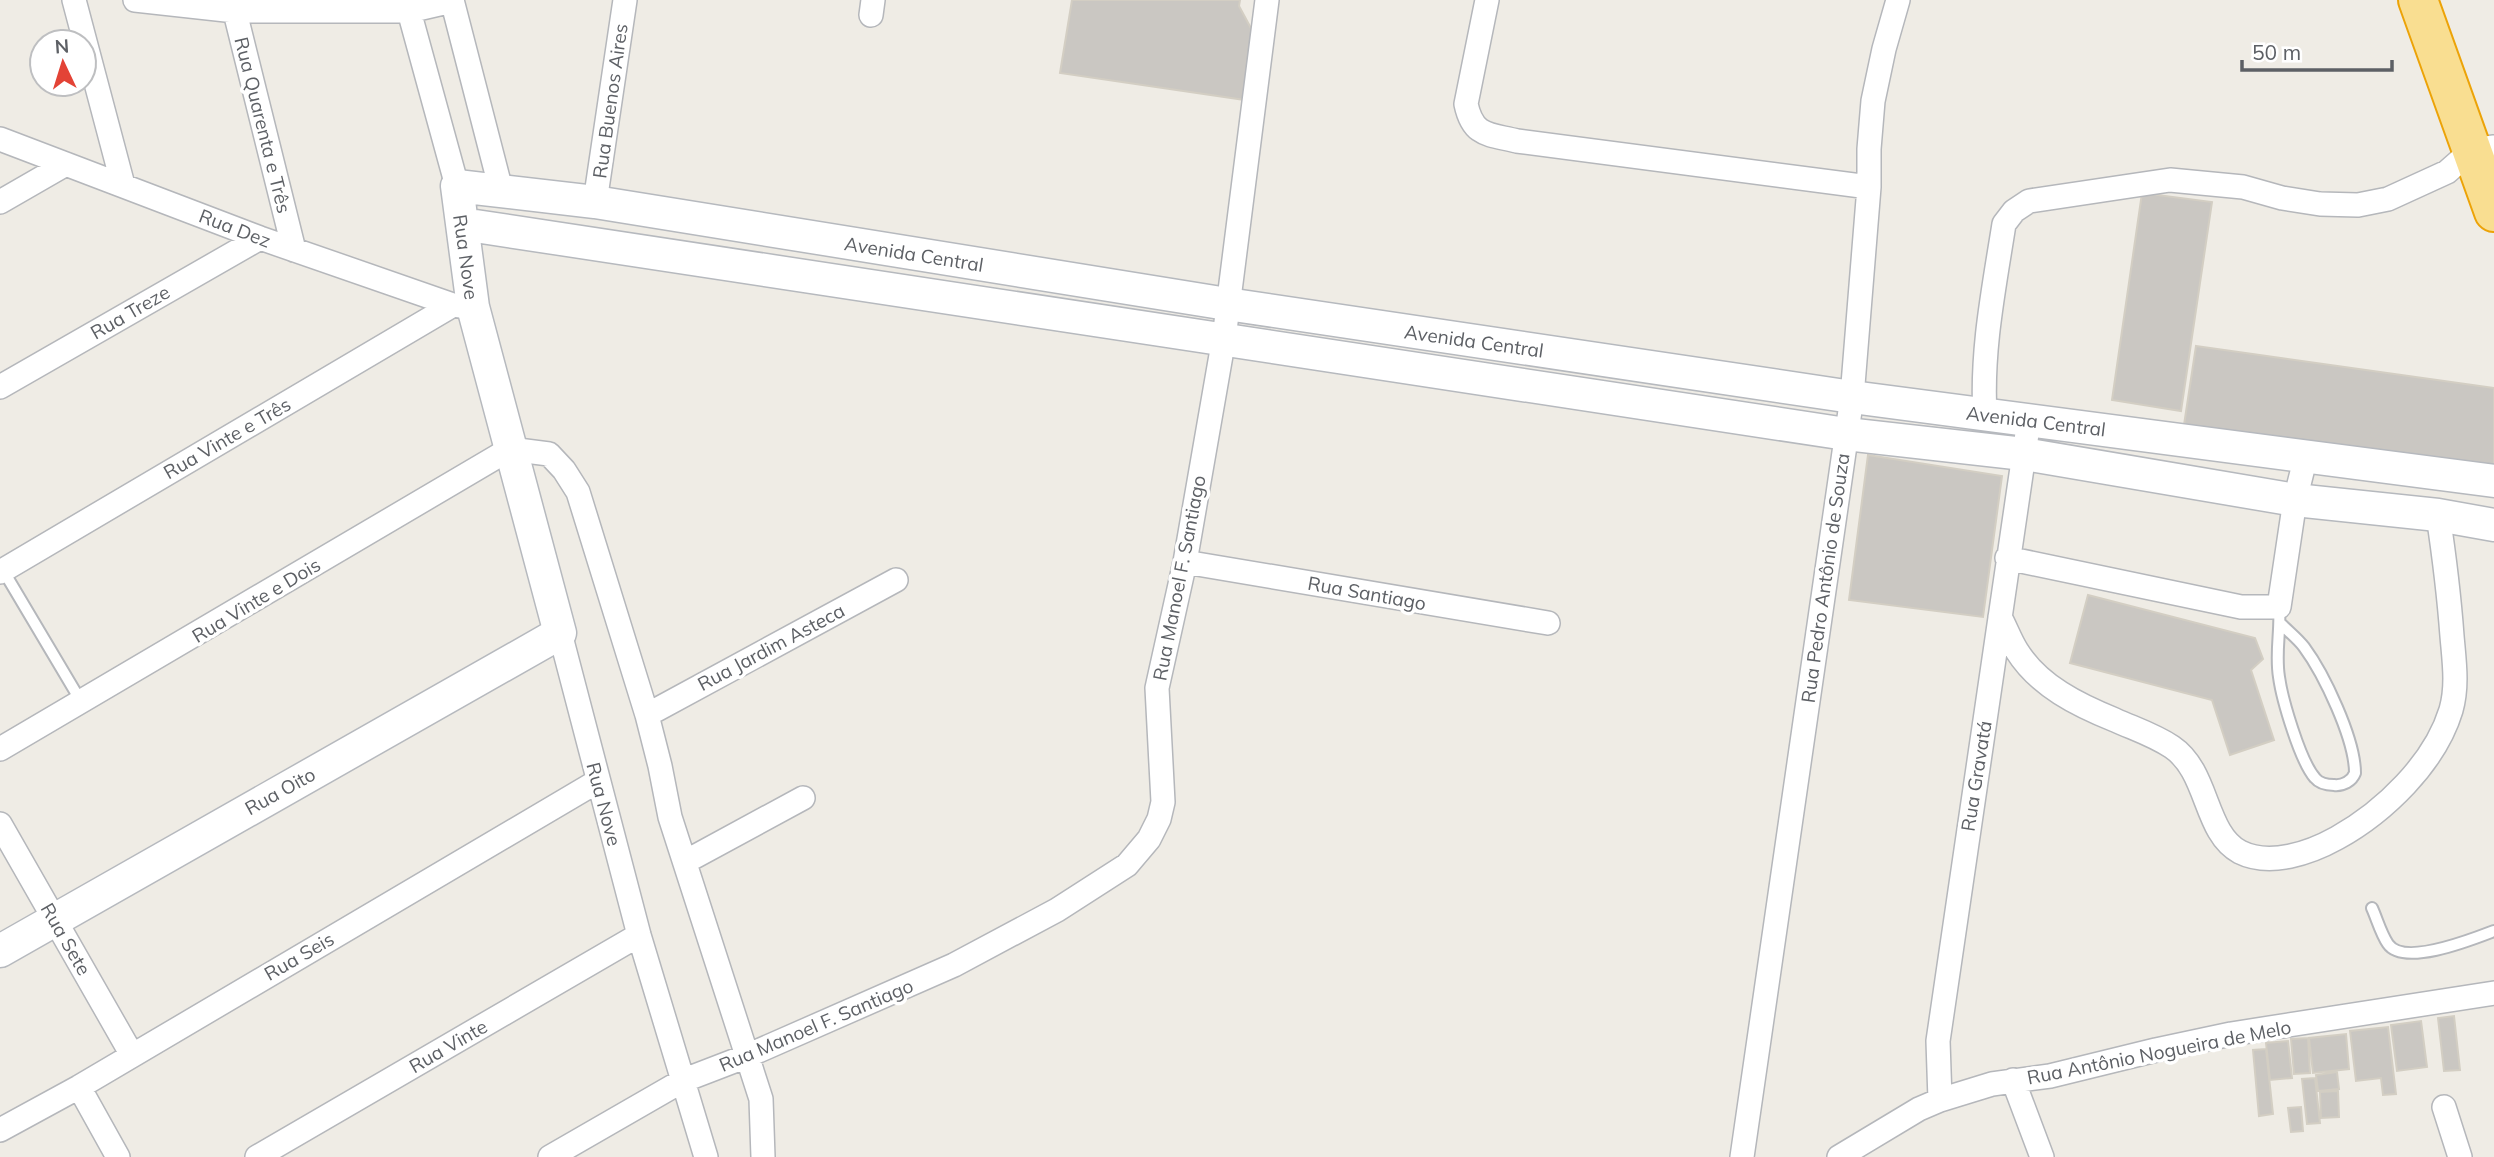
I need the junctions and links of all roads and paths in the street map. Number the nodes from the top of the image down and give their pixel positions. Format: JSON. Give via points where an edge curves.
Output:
{"nodes":[{"id":1,"x":74,"y":0,"type":"edge"},
{"id":2,"x":135,"y":0,"type":"edge"},
{"id":3,"x":625,"y":0,"type":"edge"},
{"id":4,"x":1267,"y":0,"type":"edge"},
{"id":5,"x":1487,"y":0,"type":"edge"},
{"id":6,"x":1898,"y":0,"type":"edge"},
{"id":7,"x":2418,"y":0,"type":"edge"},
{"id":8,"x":452,"y":1,"type":"edge"},
{"id":9,"x":233,"y":5,"type":"edge"},
{"id":10,"x":407,"y":6,"type":"edge"},
{"id":11,"x":0,"y":139,"type":"edge"},
{"id":12,"x":2483,"y":148,"type":"edge"},
{"id":13,"x":66,"y":164,"type":"junction"},
{"id":14,"x":123,"y":185,"type":"junction"},
{"id":15,"x":457,"y":186,"type":"junction"},
{"id":16,"x":1869,"y":187,"type":"junction"},
{"id":17,"x":501,"y":190,"type":"junction"},
{"id":18,"x":0,"y":202,"type":"edge"},
{"id":19,"x":595,"y":202,"type":"junction"},
{"id":20,"x":2494,"y":212,"type":"edge"},
{"id":21,"x":462,"y":224,"type":"junction"},
{"id":22,"x":260,"y":238,"type":"junction"},
{"id":23,"x":294,"y":250,"type":"junction"},
{"id":24,"x":1227,"y":304,"type":"junction"},
{"id":25,"x":463,"y":306,"type":"junction"},
{"id":26,"x":1224,"y":338,"type":"junction"},
{"id":27,"x":0,"y":387,"type":"edge"},
{"id":28,"x":1852,"y":397,"type":"junction"},
{"id":29,"x":1985,"y":416,"type":"junction"},
{"id":30,"x":2029,"y":420,"type":"junction"},
{"id":31,"x":1846,"y":433,"type":"junction"},
{"id":32,"x":510,"y":449,"type":"junction"},
{"id":33,"x":2024,"y":454,"type":"junction"},
{"id":34,"x":2306,"y":456,"type":"junction"},
{"id":35,"x":2494,"y":481,"type":"edge"},
{"id":36,"x":2295,"y":500,"type":"junction"},
{"id":37,"x":2438,"y":515,"type":"junction"},
{"id":38,"x":2494,"y":524,"type":"edge"},
{"id":39,"x":2007,"y":558,"type":"junction"},
{"id":40,"x":1185,"y":562,"type":"junction"},
{"id":41,"x":1,"y":571,"type":"edge"},
{"id":42,"x":895,"y":580,"type":"dead end"},
{"id":43,"x":2280,"y":616,"type":"junction"},
{"id":44,"x":2000,"y":617,"type":"junction"},
{"id":45,"x":1549,"y":623,"type":"dead end"},
{"id":46,"x":560,"y":633,"type":"junction"},
{"id":47,"x":82,"y":703,"type":"junction"},
{"id":48,"x":647,"y":715,"type":"junction"},
{"id":49,"x":0,"y":749,"type":"edge"},
{"id":50,"x":598,"y":780,"type":"junction"},
{"id":51,"x":803,"y":798,"type":"dead end"},
{"id":52,"x":0,"y":824,"type":"edge"},
{"id":53,"x":685,"y":862,"type":"junction"},
{"id":54,"x":2372,"y":908,"type":"dead end"},
{"id":55,"x":54,"y":918,"type":"junction"},
{"id":56,"x":2494,"y":930,"type":"edge"},
{"id":57,"x":639,"y":935,"type":"junction"},
{"id":58,"x":0,"y":951,"type":"edge"},
{"id":59,"x":2494,"y":993,"type":"edge"},
{"id":60,"x":132,"y":1055,"type":"junction"},
{"id":61,"x":747,"y":1056,"type":"junction"},
{"id":62,"x":2013,"y":1080,"type":"junction"},
{"id":63,"x":682,"y":1081,"type":"junction"},
{"id":64,"x":79,"y":1087,"type":"junction"},
{"id":65,"x":1940,"y":1100,"type":"junction"},
{"id":66,"x":2444,"y":1107,"type":"dead end"},
{"id":67,"x":0,"y":1130,"type":"edge"},
{"id":68,"x":1843,"y":1156,"type":"edge"},
{"id":69,"x":118,"y":1157,"type":"edge"},
{"id":70,"x":257,"y":1157,"type":"edge"},
{"id":71,"x":550,"y":1157,"type":"edge"},
{"id":72,"x":706,"y":1157,"type":"edge"},
{"id":73,"x":763,"y":1157,"type":"edge"},
{"id":74,"x":1742,"y":1157,"type":"edge"},
{"id":75,"x":2042,"y":1157,"type":"edge"},
{"id":76,"x":2460,"y":1157,"type":"edge"}],
"edges":[{"from":1,"to":14,"type":"street"},
{"from":2,"to":9,"type":"street"},
{"from":3,"to":19,"type":"street","name":"Rua Buenos Aires"},
{"from":4,"to":24,"type":"street","name":"Rua Manoel F. Santiago"},
{"from":5,"to":16,"type":"street","via":[[1466,104],[1469,120],[1481,132],[1517,141]]},
{"from":6,"to":16,"type":"street","name":"Rua Pedro Antônio de Souza","via":[[1873,101]]},
{"from":7,"to":12,"type":"highway"},
{"from":8,"to":10,"type":"street"},
{"from":8,"to":17,"type":"street"},
{"from":9,"to":10,"type":"street"},
{"from":9,"to":23,"type":"street","name":"Rua Quarenta e Três"},
{"from":10,"to":15,"type":"street"},
{"from":11,"to":13,"type":"street","name":"Rua Dez"},
{"from":12,"to":20,"type":"highway"},
{"from":12,"to":29,"type":"street","via":[[2447,172],[2388,199],[2358,205],[2320,204],[2243,187],[2170,180],[2029,201],[2004,224],[1986,333]]},
{"from":13,"to":14,"type":"street","name":"Rua Dez"},
{"from":13,"to":18,"type":"street"},
{"from":14,"to":22,"type":"street","name":"Rua Dez"},
{"from":15,"to":17,"type":"street","name":"Avenida Central"},
{"from":15,"to":21,"type":"street","name":"Rua Nove"},
{"from":16,"to":28,"type":"street","name":"Rua Pedro Antônio de Souza"},
{"from":17,"to":19,"type":"street","name":"Avenida Central"},
{"from":19,"to":24,"type":"street","name":"Avenida Central"},
{"from":21,"to":25,"type":"street","name":"Rua Nove"},
{"from":21,"to":26,"type":"street","name":"Avenida Central"},
{"from":22,"to":23,"type":"street","name":"Rua Dez"},
{"from":22,"to":27,"type":"street","name":"Rua Treze"},
{"from":23,"to":25,"type":"street","name":"Rua Dez"},
{"from":24,"to":26,"type":"street","name":"Rua Manoel F. Santiago"},
{"from":24,"to":28,"type":"street","name":"Avenida Central"},
{"from":25,"to":32,"type":"street","name":"Rua Nove"},
{"from":25,"to":41,"type":"street","name":"Rua Vinte e Três"},
{"from":26,"to":31,"type":"street","name":"Avenida Central"},
{"from":26,"to":40,"type":"street","name":"Rua Manoel F. Santiago"},
{"from":28,"to":29,"type":"street","name":"Avenida Central"},
{"from":28,"to":31,"type":"street","name":"Rua Pedro Antônio de Souza"},
{"from":29,"to":30,"type":"street","name":"Avenida Central"},
{"from":30,"to":33,"type":"street","name":"Rua Gravatá"},
{"from":30,"to":34,"type":"street","name":"Avenida Central"},
{"from":31,"to":33,"type":"street","name":"Avenida Central"},
{"from":31,"to":74,"type":"street","name":"Rua Pedro Antônio de Souza"},
{"from":32,"to":46,"type":"street","name":"Rua Nove"},
{"from":32,"to":47,"type":"street","name":"Rua Vinte e Dois"},
{"from":32,"to":48,"type":"street","via":[[550,454],[578,492]]},
{"from":33,"to":36,"type":"street","name":"Avenida Central"},
{"from":33,"to":39,"type":"street","name":"Rua Gravatá"},
{"from":34,"to":35,"type":"street","name":"Avenida Central"},
{"from":34,"to":36,"type":"street"},
{"from":36,"to":37,"type":"street","name":"Avenida Central"},
{"from":36,"to":43,"type":"street"},
{"from":37,"to":38,"type":"street","name":"Avenida Central"},
{"from":37,"to":44,"type":"street","via":[[2455,680],[2451,710],[2437,741],[2392,799],[2361,825],[2322,846],[2288,857],[2241,852],[2224,839],[2196,773],[2182,754],[2157,737],[2059,694],[2017,652]]},
{"from":39,"to":43,"type":"street"},
{"from":39,"to":44,"type":"street","name":"Rua Gravatá"},
{"from":40,"to":45,"type":"street","name":"Rua Santiago"},
{"from":40,"to":61,"type":"street","name":"Rua Manoel F. Santiago","via":[[1157,688],[1163,802],[1149,838],[1127,865],[1058,911],[954,965]]},
{"from":41,"to":47,"type":"lane"},
{"from":42,"to":48,"type":"street","name":"Rua Jardim Asteca"},
{"from":43,"to":43,"type":"lane","via":[[2276,646],[2279,679],[2299,746],[2316,780],[2338,786],[2355,772],[2350,740],[2312,659]]},
{"from":44,"to":65,"type":"street","name":"Rua Gravatá","via":[[1938,1041]]},
{"from":46,"to":50,"type":"street","name":"Rua Nove"},
{"from":46,"to":55,"type":"street","name":"Rua Oito"},
{"from":47,"to":49,"type":"street","name":"Rua Vinte e Dois"},
{"from":48,"to":53,"type":"street"},
{"from":50,"to":57,"type":"street","name":"Rua Nove"},
{"from":50,"to":60,"type":"street","name":"Rua Seis"},
{"from":51,"to":53,"type":"street"},
{"from":52,"to":55,"type":"street","name":"Rua Sete"},
{"from":53,"to":61,"type":"street"},
{"from":54,"to":56,"type":"lane","via":[[2388,945],[2398,952],[2445,947]]},
{"from":55,"to":58,"type":"street","name":"Rua Oito"},
{"from":55,"to":60,"type":"street","name":"Rua Sete"},
{"from":57,"to":63,"type":"street","name":"Rua Nove"},
{"from":57,"to":70,"type":"street","name":"Rua Vinte"},
{"from":59,"to":62,"type":"street","name":"Rua Antônio Nogueira de Melo","via":[[2231,1034],[2050,1076]]},
{"from":60,"to":64,"type":"street","name":"Rua Seis"},
{"from":61,"to":63,"type":"street","name":"Rua Manoel F. Santiago"},
{"from":61,"to":73,"type":"street","via":[[761,1099]]},
{"from":62,"to":65,"type":"street","name":"Rua Antônio Nogueira de Melo"},
{"from":62,"to":75,"type":"street"},
{"from":63,"to":71,"type":"street","name":"Rua Manoel F. Santiago"},
{"from":63,"to":72,"type":"street","name":"Rua Nove"},
{"from":64,"to":67,"type":"street","name":"Rua Seis"},
{"from":64,"to":69,"type":"street"},
{"from":65,"to":68,"type":"street","name":"Rua Antônio Nogueira de Melo"},
{"from":66,"to":76,"type":"street"}]}
